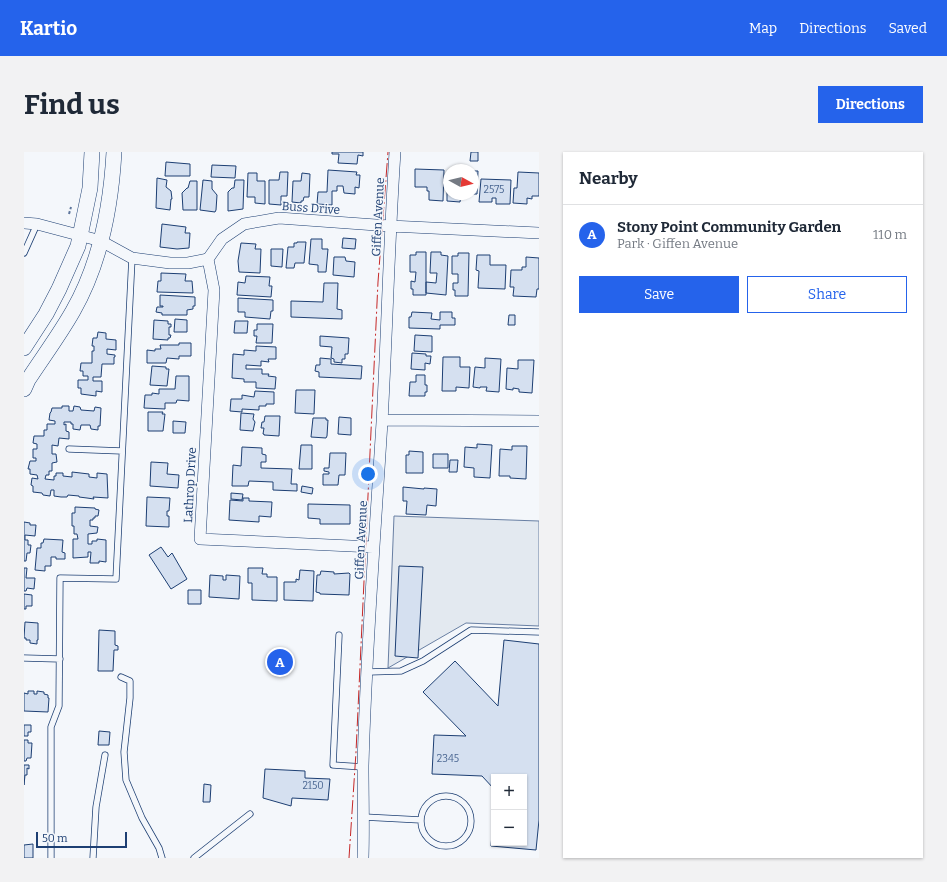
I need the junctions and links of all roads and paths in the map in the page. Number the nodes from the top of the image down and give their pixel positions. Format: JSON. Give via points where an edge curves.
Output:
{"nodes":[{"id":1,"x":92,"y":152,"type":"edge"},
{"id":2,"x":114,"y":152,"type":"edge"},
{"id":3,"x":395,"y":152,"type":"edge"},
{"id":4,"x":24,"y":223,"type":"edge"},
{"id":5,"x":37,"y":224,"type":"junction"},
{"id":6,"x":390,"y":226,"type":"junction"},
{"id":7,"x":539,"y":233,"type":"edge"},
{"id":8,"x":80,"y":235,"type":"junction"},
{"id":9,"x":101,"y":241,"type":"junction"},
{"id":10,"x":24,"y":253,"type":"edge"},
{"id":11,"x":132,"y":258,"type":"junction"},
{"id":12,"x":208,"y":259,"type":"junction"},
{"id":13,"x":24,"y":348,"type":"edge"},
{"id":14,"x":24,"y":389,"type":"edge"},
{"id":15,"x":382,"y":420,"type":"junction"},
{"id":16,"x":539,"y":421,"type":"edge"},
{"id":17,"x":69,"y":449,"type":"dead end"},
{"id":18,"x":122,"y":451,"type":"junction"},
{"id":19,"x":373,"y":547,"type":"junction"},
{"id":20,"x":539,"y":632,"type":"edge"},
{"id":21,"x":339,"y":635,"type":"dead end"},
{"id":22,"x":24,"y":658,"type":"edge"},
{"id":23,"x":60,"y":659,"type":"junction"},
{"id":24,"x":368,"y":672,"type":"junction"},
{"id":25,"x":121,"y":677,"type":"dead end"},
{"id":26,"x":105,"y":755,"type":"dead end"},
{"id":27,"x":363,"y":767,"type":"junction"},
{"id":28,"x":250,"y":814,"type":"dead end"},
{"id":29,"x":364,"y":817,"type":"junction"},
{"id":30,"x":421,"y":820,"type":"junction"},
{"id":31,"x":51,"y":858,"type":"edge"},
{"id":32,"x":93,"y":858,"type":"edge"},
{"id":33,"x":162,"y":858,"type":"edge"},
{"id":34,"x":194,"y":858,"type":"edge"},
{"id":35,"x":363,"y":858,"type":"edge"}],
"edges":[{"from":1,"to":8,"type":"street","via":[[90,188]]},
{"from":2,"to":9,"type":"street","via":[[112,187]]},
{"from":3,"to":6,"type":"street","name":"Giffen Avenue"},
{"from":4,"to":5,"type":"street"},
{"from":5,"to":8,"type":"street"},
{"from":5,"to":10,"type":"lane"},
{"from":6,"to":7,"type":"street","name":"Buss Drive"},
{"from":6,"to":12,"type":"street","name":"Buss Drive","via":[[279,218],[244,224],[222,239]]},
{"from":6,"to":15,"type":"street","name":"Giffen Avenue"},
{"from":8,"to":9,"type":"street"},
{"from":8,"to":13,"type":"street","via":[[78,246],[59,290]]},
{"from":9,"to":11,"type":"street"},
{"from":9,"to":14,"type":"street","via":[[90,277],[73,310]]},
{"from":11,"to":12,"type":"street","via":[[170,263]]},
{"from":11,"to":18,"type":"lane"},
{"from":12,"to":19,"type":"street","name":"Lathrop Drive","via":[[214,290],[200,539]]},
{"from":15,"to":16,"type":"street"},
{"from":15,"to":19,"type":"street","name":"Giffen Avenue"},
{"from":17,"to":18,"type":"lane"},
{"from":18,"to":23,"type":"lane","via":[[116,579],[60,578]]},
{"from":19,"to":24,"type":"street","name":"Giffen Avenue"},
{"from":20,"to":24,"type":"lane","via":[[471,630],[423,661],[401,671]]},
{"from":21,"to":27,"type":"lane","via":[[333,765]]},
{"from":22,"to":23,"type":"lane"},
{"from":23,"to":31,"type":"lane","via":[[59,706],[51,727]]},
{"from":24,"to":27,"type":"street","name":"Giffen Avenue"},
{"from":25,"to":33,"type":"lane","via":[[130,681],[124,752],[126,780]]},
{"from":26,"to":32,"type":"lane","via":[[96,806]]},
{"from":27,"to":29,"type":"street","name":"Giffen Avenue"},
{"from":28,"to":34,"type":"lane"},
{"from":29,"to":30,"type":"lane"},
{"from":29,"to":35,"type":"street","name":"Giffen Avenue"},
{"from":30,"to":30,"type":"lane","via":[[422,830],[428,838],[445,847],[463,840],[469,832],[471,822],[470,812],[465,804],[457,798],[447,796],[429,803],[423,811]]}]}
